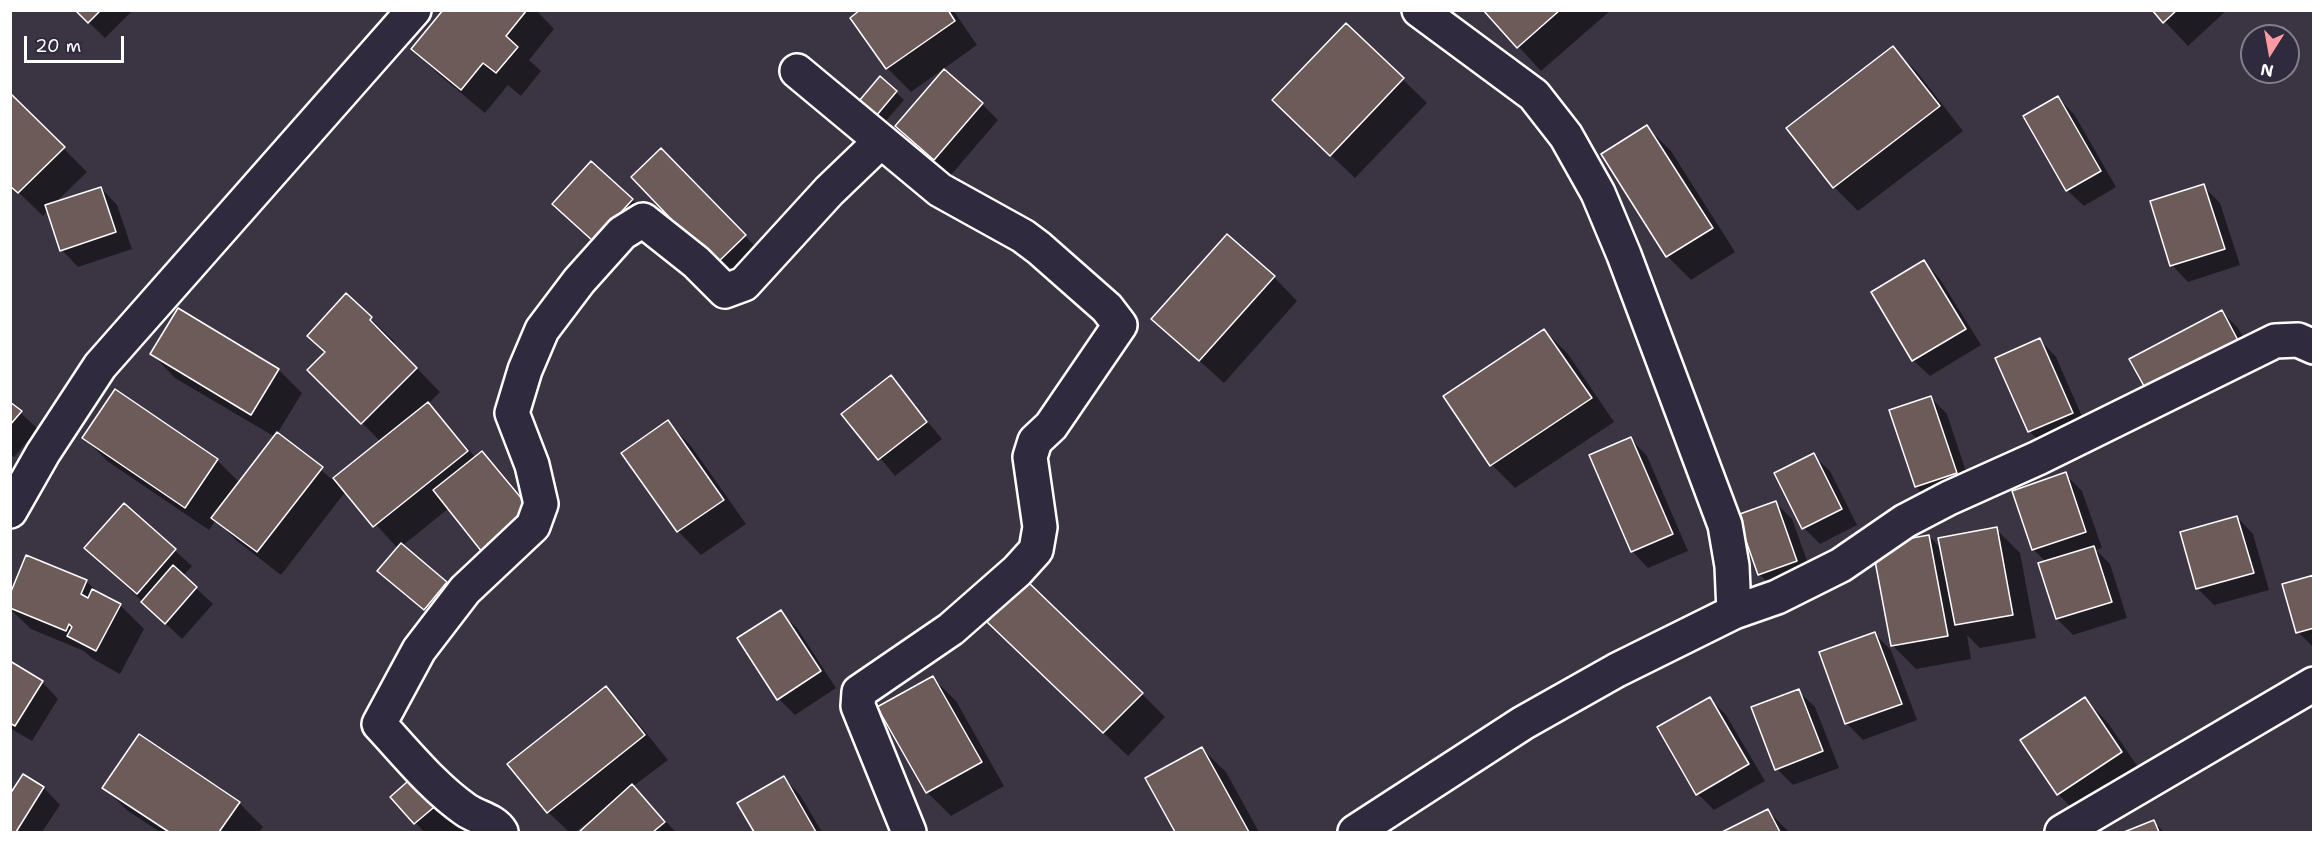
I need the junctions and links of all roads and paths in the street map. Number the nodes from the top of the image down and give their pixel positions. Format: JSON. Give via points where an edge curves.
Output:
{"nodes":[{"id":1,"x":414,"y":10,"type":"edge"},
{"id":2,"x":1419,"y":10,"type":"edge"},
{"id":3,"x":798,"y":71,"type":"dead end"},
{"id":4,"x":881,"y":141,"type":"junction"},
{"id":5,"x":2313,"y":347,"type":"edge"},
{"id":6,"x":10,"y":511,"type":"edge"},
{"id":7,"x":1734,"y":612,"type":"junction"},
{"id":8,"x":2313,"y":684,"type":"edge"},
{"id":9,"x":501,"y":832,"type":"edge"},
{"id":10,"x":909,"y":832,"type":"edge"},
{"id":11,"x":1355,"y":832,"type":"edge"},
{"id":12,"x":2062,"y":832,"type":"edge"}],
"edges":[{"from":1,"to":6,"type":"street","via":[[100,366]]},
{"from":2,"to":7,"type":"street","via":[[1534,95],[1566,136],[1598,194],[1725,525]]},
{"from":3,"to":4,"type":"street"},
{"from":4,"to":9,"type":"street","via":[[744,284],[725,291],[643,220],[622,233],[542,330],[512,413],[532,465],[541,504],[533,526],[465,590],[418,650],[379,724],[466,810]]},
{"from":4,"to":10,"type":"street","via":[[940,190],[1023,236],[1107,308],[1120,325],[1050,426],[1035,441],[1030,457],[1040,527],[1035,550],[951,629],[859,692],[858,706]]},
{"from":5,"to":7,"type":"street","via":[[2298,340],[2275,341],[1949,498],[1905,521],[1841,565],[1777,597]]},
{"from":7,"to":11,"type":"street","via":[[1617,670],[1523,723]]},
{"from":8,"to":12,"type":"street"}]}
